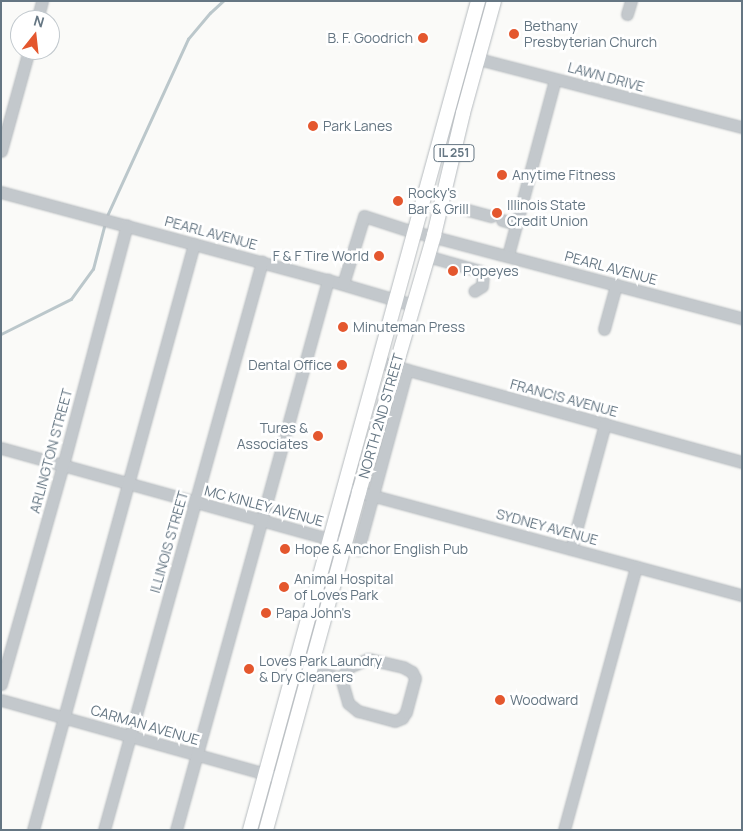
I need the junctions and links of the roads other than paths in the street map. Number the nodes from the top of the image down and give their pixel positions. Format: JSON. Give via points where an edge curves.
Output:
{"nodes":[{"id":1,"x":478,"y":1,"type":"edge"},
{"id":2,"x":494,"y":1,"type":"edge"},
{"id":3,"x":631,"y":1,"type":"edge"},
{"id":4,"x":627,"y":14,"type":"dead end"},
{"id":5,"x":463,"y":55,"type":"junction"},
{"id":6,"x":478,"y":59,"type":"junction"},
{"id":7,"x":26,"y":60,"type":"edge"},
{"id":8,"x":555,"y":79,"type":"junction"},
{"id":9,"x":742,"y":128,"type":"edge"},
{"id":10,"x":1,"y":151,"type":"edge"},
{"id":11,"x":1,"y":192,"type":"edge"},
{"id":12,"x":464,"y":209,"type":"dead end"},
{"id":13,"x":122,"y":224,"type":"junction"},
{"id":14,"x":516,"y":224,"type":"junction"},
{"id":15,"x":414,"y":230,"type":"junction"},
{"id":16,"x":434,"y":235,"type":"junction"},
{"id":17,"x":194,"y":244,"type":"junction"},
{"id":18,"x":508,"y":255,"type":"junction"},
{"id":19,"x":427,"y":256,"type":"junction"},
{"id":20,"x":262,"y":262,"type":"junction"},
{"id":21,"x":328,"y":280,"type":"junction"},
{"id":22,"x":342,"y":284,"type":"junction"},
{"id":23,"x":616,"y":285,"type":"junction"},
{"id":24,"x":474,"y":291,"type":"dead end"},
{"id":25,"x":395,"y":300,"type":"junction"},
{"id":26,"x":413,"y":305,"type":"junction"},
{"id":27,"x":742,"y":318,"type":"edge"},
{"id":28,"x":604,"y":329,"type":"dead end"},
{"id":29,"x":379,"y":362,"type":"junction"},
{"id":30,"x":401,"y":369,"type":"junction"},
{"id":31,"x":605,"y":424,"type":"junction"},
{"id":32,"x":1,"y":448,"type":"edge"},
{"id":33,"x":742,"y":462,"type":"edge"},
{"id":34,"x":63,"y":465,"type":"junction"},
{"id":35,"x":127,"y":483,"type":"junction"},
{"id":36,"x":344,"y":488,"type":"junction"},
{"id":37,"x":366,"y":493,"type":"junction"},
{"id":38,"x":196,"y":503,"type":"junction"},
{"id":39,"x":261,"y":521,"type":"junction"},
{"id":40,"x":330,"y":540,"type":"junction"},
{"id":41,"x":351,"y":547,"type":"junction"},
{"id":42,"x":571,"y":549,"type":"junction"},
{"id":43,"x":636,"y":567,"type":"junction"},
{"id":44,"x":742,"y":595,"type":"edge"},
{"id":45,"x":310,"y":670,"type":"junction"},
{"id":46,"x":341,"y":678,"type":"junction"},
{"id":47,"x":1,"y":684,"type":"edge"},
{"id":48,"x":1,"y":700,"type":"edge"},
{"id":49,"x":63,"y":717,"type":"junction"},
{"id":50,"x":130,"y":737,"type":"junction"},
{"id":51,"x":197,"y":755,"type":"junction"},
{"id":52,"x":266,"y":774,"type":"junction"},
{"id":53,"x":280,"y":778,"type":"junction"},
{"id":54,"x":33,"y":830,"type":"edge"},
{"id":55,"x":104,"y":830,"type":"edge"},
{"id":56,"x":176,"y":830,"type":"edge"},
{"id":57,"x":250,"y":830,"type":"edge"},
{"id":58,"x":266,"y":830,"type":"edge"},
{"id":59,"x":564,"y":830,"type":"edge"}],
"edges":[{"from":1,"to":5,"type":"main road","name":"NORTH 2ND STREET","number":"IL 251"},
{"from":2,"to":6,"type":"main road","name":"NORTH 2ND STREET","number":"IL 251"},
{"from":3,"to":4,"type":"street"},
{"from":5,"to":6,"type":"street","name":"LAWN DRIVE"},
{"from":5,"to":15,"type":"main road","name":"NORTH 2ND STREET","number":"IL 251"},
{"from":6,"to":8,"type":"street","name":"LAWN DRIVE"},
{"from":6,"to":16,"type":"main road","name":"NORTH 2ND STREET","number":"IL 251"},
{"from":7,"to":10,"type":"street"},
{"from":8,"to":9,"type":"street","name":"LAWN DRIVE"},
{"from":8,"to":14,"type":"street"},
{"from":11,"to":13,"type":"street","name":"PEARL AVENUE"},
{"from":12,"to":14,"type":"street"},
{"from":13,"to":17,"type":"street","name":"PEARL AVENUE"},
{"from":13,"to":34,"type":"street","name":"ARLINGTON STREET"},
{"from":14,"to":18,"type":"street"},
{"from":15,"to":16,"type":"street","name":"PEARL AVENUE"},
{"from":15,"to":22,"type":"street","name":"PEARL AVENUE","via":[[364,216]]},
{"from":15,"to":25,"type":"main road","name":"NORTH 2ND STREET","number":"IL 251"},
{"from":16,"to":18,"type":"street","name":"PEARL AVENUE"},
{"from":16,"to":19,"type":"main road","name":"NORTH 2ND STREET","number":"IL 251"},
{"from":17,"to":20,"type":"street","name":"PEARL AVENUE"},
{"from":17,"to":35,"type":"street"},
{"from":18,"to":23,"type":"street","name":"PEARL AVENUE"},
{"from":19,"to":24,"type":"street","via":[[480,271],[483,274],[482,286]]},
{"from":19,"to":26,"type":"main road","name":"NORTH 2ND STREET","number":"IL 251"},
{"from":20,"to":21,"type":"street","name":"PEARL AVENUE"},
{"from":20,"to":38,"type":"street","name":"ILLINOIS STREET"},
{"from":21,"to":22,"type":"street","name":"PEARL AVENUE"},
{"from":21,"to":39,"type":"street"},
{"from":22,"to":25,"type":"street","name":"PEARL AVENUE"},
{"from":23,"to":27,"type":"street","name":"PEARL AVENUE"},
{"from":23,"to":28,"type":"street"},
{"from":25,"to":26,"type":"street","name":"PEARL AVENUE"},
{"from":25,"to":29,"type":"main road","name":"NORTH 2ND STREET","number":"IL 251"},
{"from":26,"to":30,"type":"main road","name":"NORTH 2ND STREET","number":"IL 251"},
{"from":29,"to":30,"type":"street","name":"FRANCIS AVENUE"},
{"from":29,"to":36,"type":"main road","name":"NORTH 2ND STREET","number":"IL 251"},
{"from":30,"to":31,"type":"street","name":"FRANCIS AVENUE"},
{"from":30,"to":37,"type":"main road","name":"NORTH 2ND STREET","number":"IL 251"},
{"from":31,"to":33,"type":"street","name":"FRANCIS AVENUE"},
{"from":31,"to":42,"type":"street"},
{"from":32,"to":34,"type":"street","name":"MC KINLEY AVENUE"},
{"from":34,"to":35,"type":"street","name":"MC KINLEY AVENUE"},
{"from":34,"to":47,"type":"street","name":"ARLINGTON STREET"},
{"from":35,"to":38,"type":"street","name":"MC KINLEY AVENUE"},
{"from":35,"to":49,"type":"street"},
{"from":36,"to":37,"type":"street","name":"SYDNEY AVENUE"},
{"from":36,"to":40,"type":"main road","name":"NORTH 2ND STREET","number":"IL 251"},
{"from":37,"to":41,"type":"main road","name":"NORTH 2ND STREET","number":"IL 251"},
{"from":37,"to":42,"type":"street","name":"SYDNEY AVENUE"},
{"from":38,"to":39,"type":"street","name":"MC KINLEY AVENUE"},
{"from":38,"to":50,"type":"street","name":"ILLINOIS STREET"},
{"from":39,"to":40,"type":"street","name":"MC KINLEY AVENUE"},
{"from":39,"to":51,"type":"street"},
{"from":40,"to":41,"type":"street","name":"MC KINLEY AVENUE"},
{"from":40,"to":52,"type":"main road","name":"NORTH 2ND STREET","number":"IL 251"},
{"from":41,"to":45,"type":"main road","name":"NORTH 2ND STREET","number":"IL 251"},
{"from":42,"to":43,"type":"street","name":"SYDNEY AVENUE"},
{"from":43,"to":44,"type":"street","name":"SYDNEY AVENUE"},
{"from":43,"to":59,"type":"street"},
{"from":45,"to":46,"type":"street"},
{"from":45,"to":53,"type":"main road","name":"NORTH 2ND STREET","number":"IL 251"},
{"from":46,"to":46,"type":"street","via":[[348,703],[358,711],[395,720],[406,712],[415,678],[403,667],[368,659],[350,667]]},
{"from":48,"to":49,"type":"street","name":"CARMAN AVENUE"},
{"from":49,"to":50,"type":"street","name":"CARMAN AVENUE"},
{"from":49,"to":54,"type":"street"},
{"from":50,"to":51,"type":"street","name":"CARMAN AVENUE"},
{"from":50,"to":55,"type":"street","name":"ILLINOIS STREET"},
{"from":51,"to":52,"type":"street","name":"CARMAN AVENUE"},
{"from":51,"to":56,"type":"street"},
{"from":52,"to":53,"type":"street","name":"CARMAN AVENUE"},
{"from":52,"to":57,"type":"main road","name":"NORTH 2ND STREET","number":"IL 251"},
{"from":53,"to":58,"type":"main road","name":"NORTH 2ND STREET","number":"IL 251"}]}
